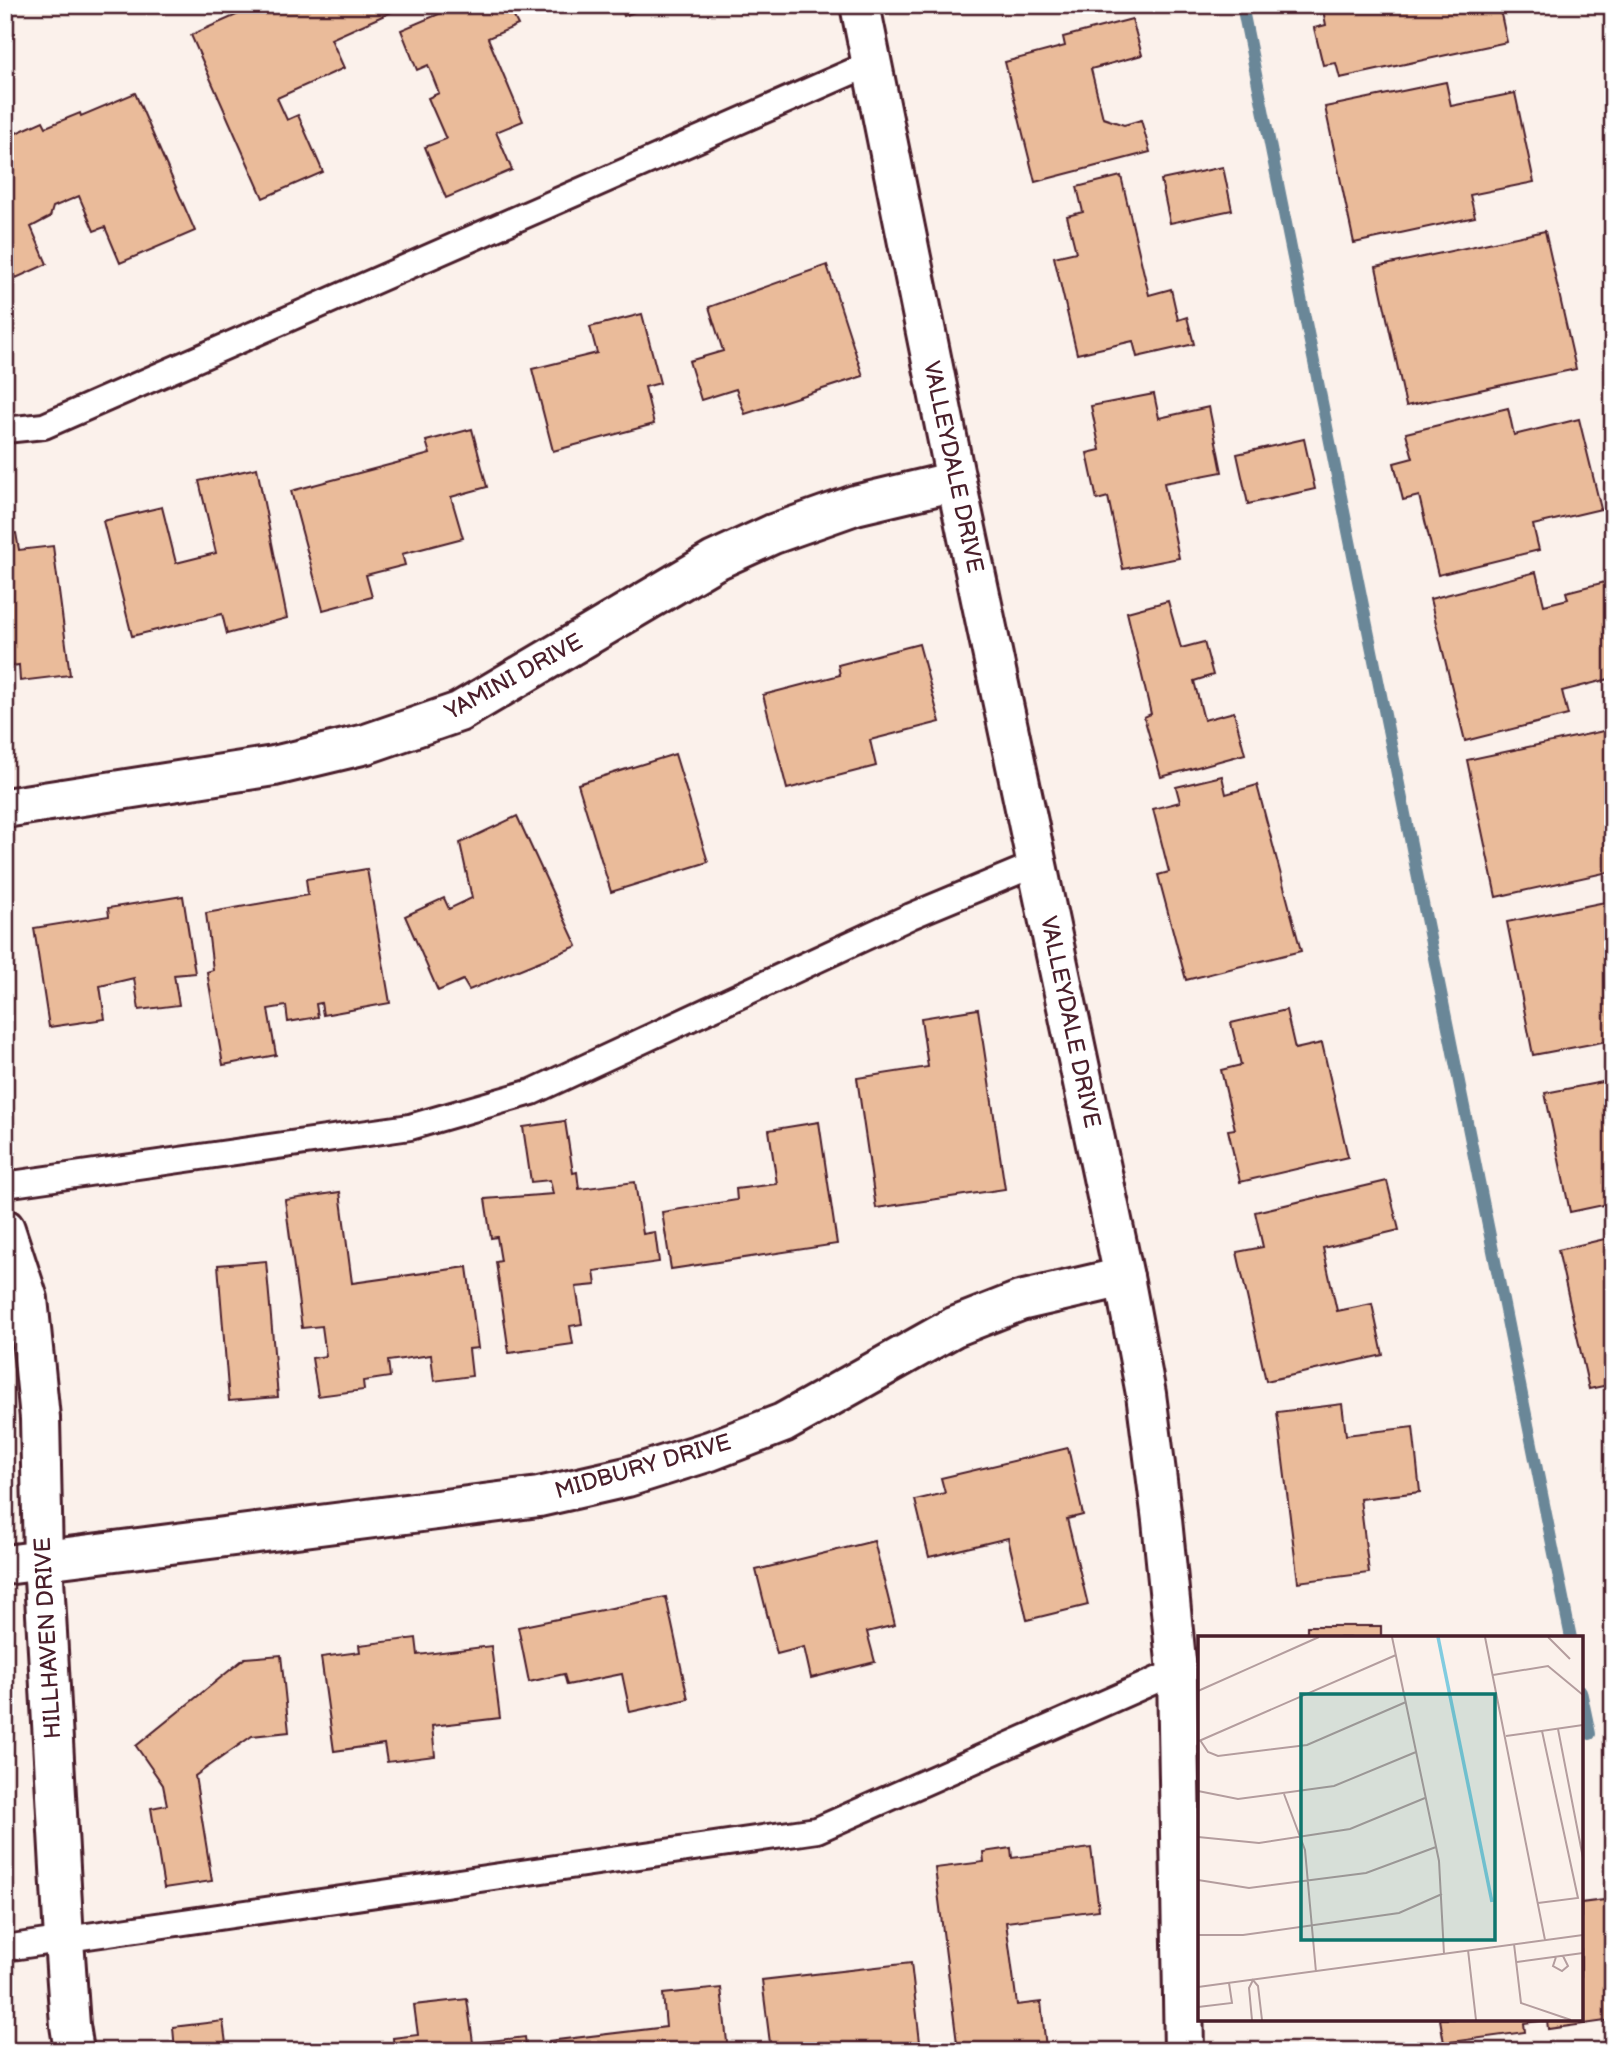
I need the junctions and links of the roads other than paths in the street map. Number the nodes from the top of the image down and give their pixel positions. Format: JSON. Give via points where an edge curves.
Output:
{"nodes":[{"id":1,"x":860,"y":5,"type":"edge"},
{"id":2,"x":872,"y":63,"type":"junction"},
{"id":3,"x":5,"y":430,"type":"edge"},
{"id":4,"x":956,"y":481,"type":"junction"},
{"id":5,"x":5,"y":808,"type":"edge"},
{"id":6,"x":1036,"y":864,"type":"junction"},
{"id":7,"x":5,"y":1185,"type":"edge"},
{"id":8,"x":5,"y":1229,"type":"edge"},
{"id":9,"x":1124,"y":1277,"type":"junction"},
{"id":10,"x":43,"y":1560,"type":"junction"},
{"id":11,"x":5,"y":1564,"type":"edge"},
{"id":12,"x":1177,"y":1671,"type":"junction"},
{"id":13,"x":64,"y":1940,"type":"junction"},
{"id":14,"x":5,"y":1948,"type":"edge"},
{"id":15,"x":74,"y":2051,"type":"edge"},
{"id":16,"x":1184,"y":2051,"type":"edge"}],
"edges":[{"from":1,"to":2,"type":"street","name":"VALLEYDALE DRIVE"},
{"from":2,"to":3,"type":"lane","via":[[44,426]]},
{"from":2,"to":4,"type":"street","name":"VALLEYDALE DRIVE"},
{"from":4,"to":5,"type":"street","name":"YAMINI DRIVE","via":[[855,506],[773,534],[726,556],[446,717],[366,744],[274,766]]},
{"from":4,"to":6,"type":"street","name":"VALLEYDALE DRIVE"},
{"from":6,"to":7,"type":"lane","via":[[911,916],[532,1093],[410,1127]]},
{"from":6,"to":9,"type":"street","name":"VALLEYDALE DRIVE"},
{"from":8,"to":10,"type":"street","name":"HILLHAVEN DRIVE","via":[[28,1298],[40,1418]]},
{"from":9,"to":10,"type":"street","name":"MIDBURY DRIVE","via":[[1020,1301],[965,1323],[783,1423],[627,1477],[539,1497]]},
{"from":9,"to":12,"type":"street","name":"VALLEYDALE DRIVE","via":[[1146,1394]]},
{"from":10,"to":11,"type":"street","name":"MIDBURY DRIVE"},
{"from":10,"to":13,"type":"street","name":"HILLHAVEN DRIVE"},
{"from":12,"to":13,"type":"lane","via":[[817,1830]]},
{"from":12,"to":16,"type":"street","name":"VALLEYDALE DRIVE"},
{"from":13,"to":14,"type":"lane"},
{"from":13,"to":15,"type":"street","name":"HILLHAVEN DRIVE"}]}
